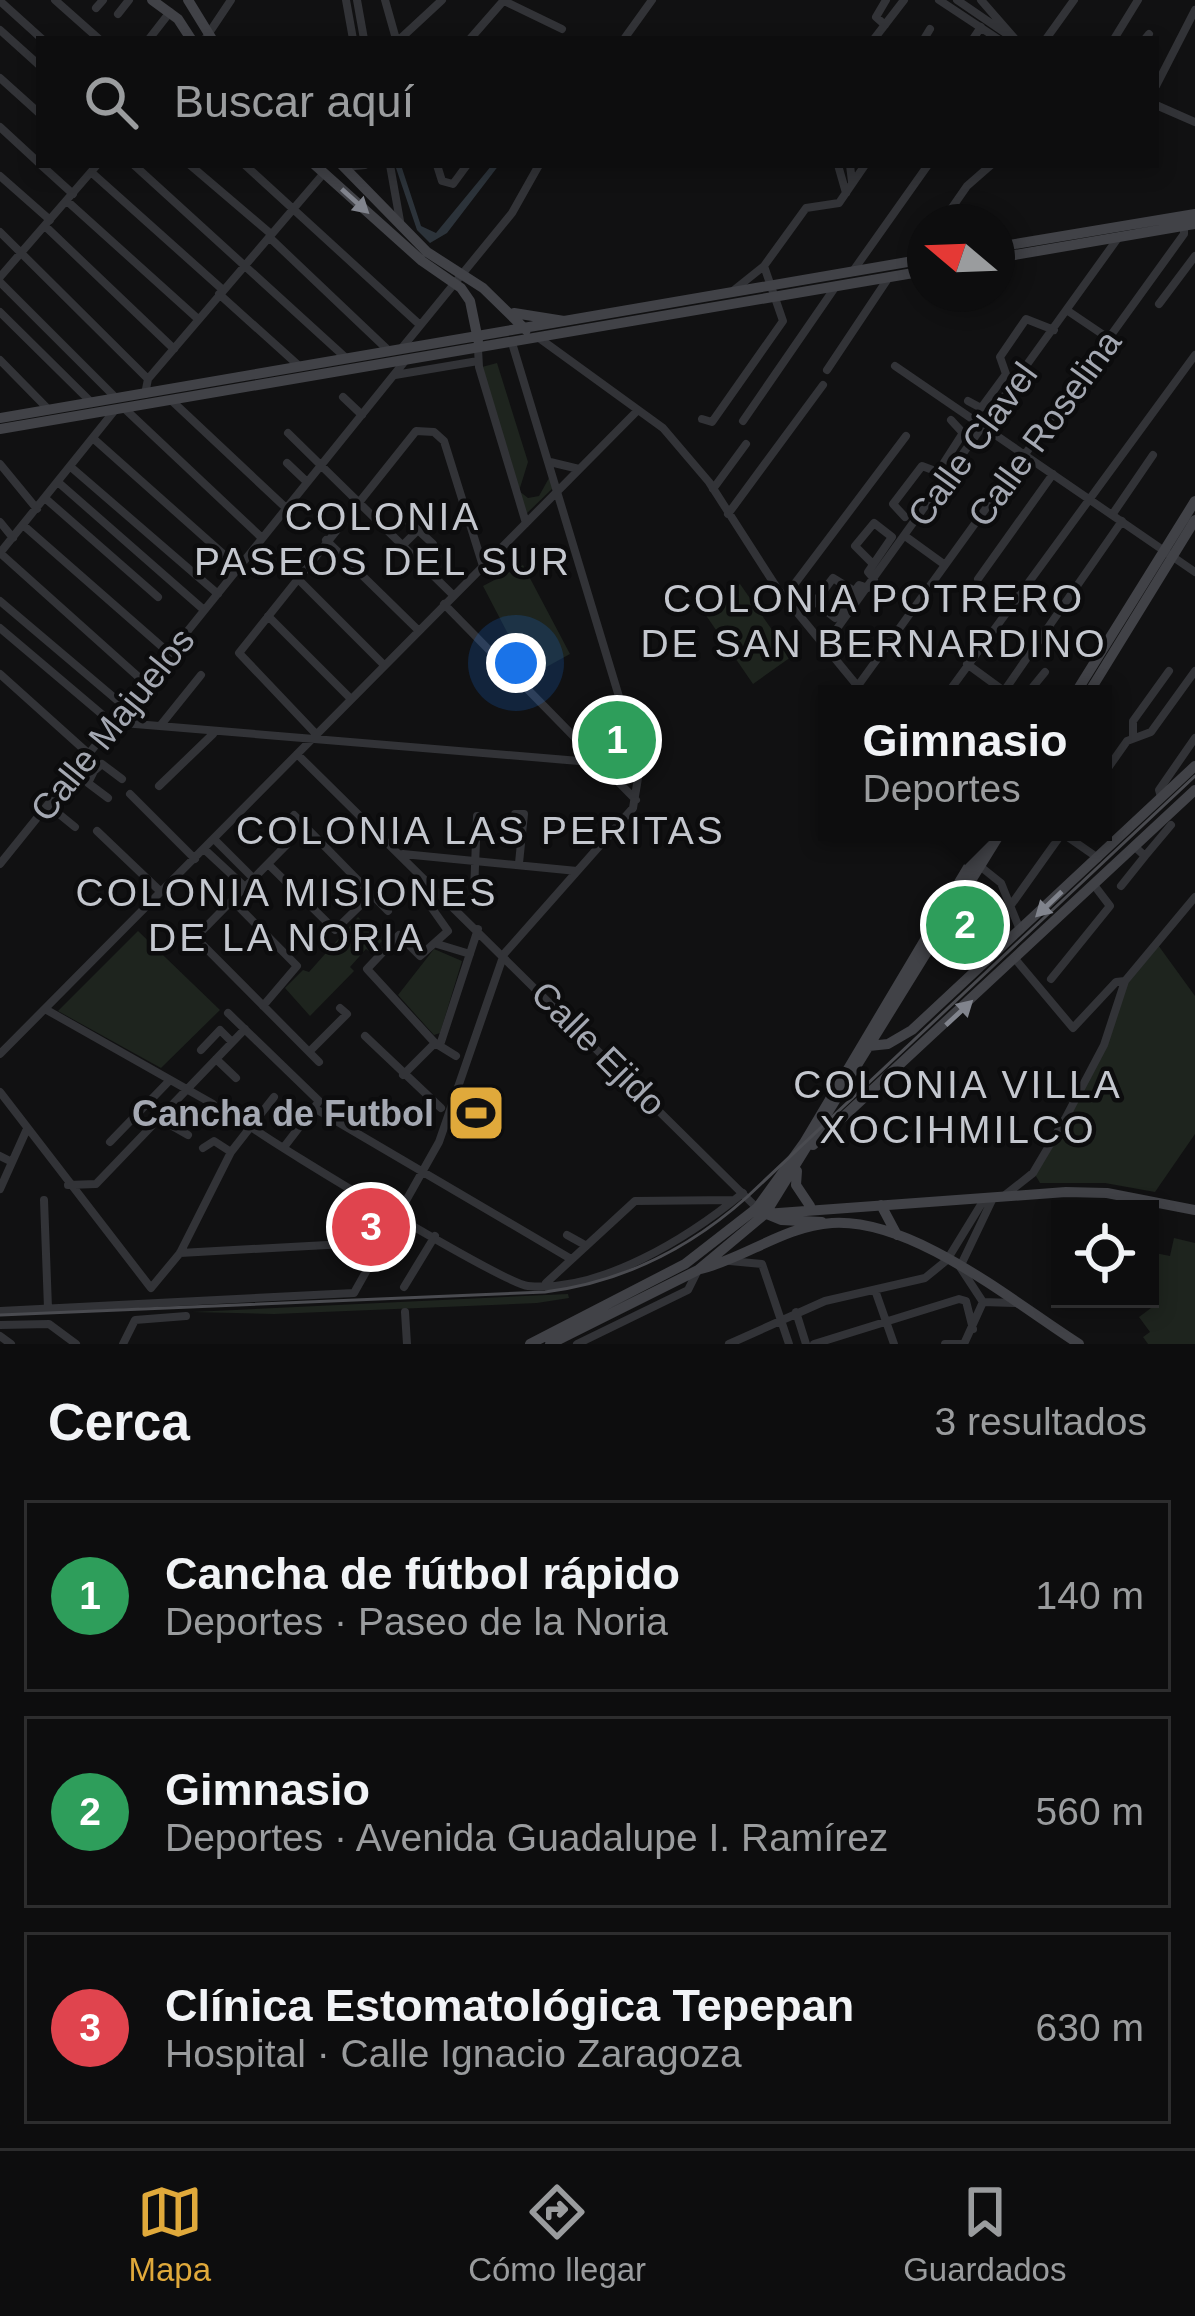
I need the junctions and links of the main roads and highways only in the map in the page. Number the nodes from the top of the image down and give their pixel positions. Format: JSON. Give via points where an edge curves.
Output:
{"nodes":[{"id":1,"x":152,"y":0,"type":"edge"},
{"id":2,"x":188,"y":0,"type":"edge"},
{"id":3,"x":188,"y":36,"type":"edge"},
{"id":4,"x":208,"y":36,"type":"edge"},
{"id":5,"x":345,"y":168,"type":"edge"},
{"id":6,"x":320,"y":169,"type":"edge"},
{"id":7,"x":1192,"y":221,"type":"edge"},
{"id":8,"x":1015,"y":245,"type":"edge"},
{"id":9,"x":1015,"y":255,"type":"edge"},
{"id":10,"x":907,"y":263,"type":"edge"},
{"id":11,"x":907,"y":268,"type":"edge"},
{"id":12,"x":456,"y":276,"type":"junction"},
{"id":13,"x":773,"y":291,"type":"junction"},
{"id":14,"x":506,"y":308,"type":"junction"},
{"id":15,"x":646,"y":313,"type":"junction"},
{"id":16,"x":565,"y":321,"type":"junction"},
{"id":17,"x":525,"y":329,"type":"junction"},
{"id":18,"x":539,"y":338,"type":"junction"},
{"id":19,"x":478,"y":349,"type":"junction"},
{"id":20,"x":398,"y":354,"type":"junction"},
{"id":21,"x":118,"y":405,"type":"junction"},
{"id":22,"x":1,"y":419,"type":"edge"},
{"id":23,"x":1195,"y":501,"type":"edge"},
{"id":24,"x":1195,"y":520,"type":"edge"},
{"id":25,"x":1169,"y":553,"type":"junction"},
{"id":26,"x":1081,"y":685,"type":"edge"},
{"id":27,"x":1093,"y":685,"type":"edge"},
{"id":28,"x":1195,"y":766,"type":"edge"},
{"id":29,"x":1195,"y":790,"type":"edge"},
{"id":30,"x":988,"y":841,"type":"edge"},
{"id":31,"x":989,"y":841,"type":"edge"},
{"id":32,"x":894,"y":1008,"type":"junction"},
{"id":33,"x":912,"y":1030,"type":"junction"},
{"id":34,"x":867,"y":1046,"type":"junction"},
{"id":35,"x":810,"y":1147,"type":"junction"},
{"id":36,"x":799,"y":1165,"type":"junction"},
{"id":37,"x":881,"y":1205,"type":"junction"},
{"id":38,"x":813,"y":1208,"type":"junction"},
{"id":39,"x":1195,"y":1210,"type":"edge"},
{"id":40,"x":761,"y":1211,"type":"junction"},
{"id":41,"x":833,"y":1223,"type":"junction"},
{"id":42,"x":897,"y":1235,"type":"junction"},
{"id":43,"x":698,"y":1270,"type":"junction"},
{"id":44,"x":530,"y":1344,"type":"edge"},
{"id":45,"x":550,"y":1344,"type":"edge"},
{"id":46,"x":1079,"y":1344,"type":"edge"}],
"edges":[{"from":1,"to":3,"type":"main road"},
{"from":2,"to":4,"type":"main road"},
{"from":5,"to":12,"type":"main road"},
{"from":6,"to":12,"type":"main road","one_way":true},
{"from":7,"to":8,"type":"main road"},
{"from":7,"to":9,"type":"main road"},
{"from":10,"to":13,"type":"main road"},
{"from":11,"to":13,"type":"main road"},
{"from":12,"to":14,"type":"main road"},
{"from":12,"to":19,"type":"main road","via":[[470,301]]},
{"from":13,"to":15,"type":"main road"},
{"from":13,"to":15,"type":"main road","via":[[732,292]]},
{"from":14,"to":16,"type":"main road","via":[[523,319]]},
{"from":14,"to":17,"type":"main road"},
{"from":15,"to":16,"type":"main road"},
{"from":15,"to":18,"type":"main road"},
{"from":16,"to":17,"type":"main road"},
{"from":17,"to":18,"type":"main road"},
{"from":17,"to":19,"type":"main road"},
{"from":18,"to":19,"type":"main road"},
{"from":19,"to":20,"type":"main road"},
{"from":20,"to":21,"type":"main road"},
{"from":20,"to":21,"type":"main road"},
{"from":21,"to":22,"type":"main road"},
{"from":21,"to":22,"type":"main road"},
{"from":23,"to":25,"type":"main road"},
{"from":24,"to":25,"type":"main road"},
{"from":25,"to":26,"type":"main road"},
{"from":25,"to":27,"type":"main road"},
{"from":28,"to":33,"type":"main road","one_way":true},
{"from":35,"to":29,"type":"main road","one_way":true,"via":[[1140,851]]},
{"from":30,"to":34,"type":"main road"},
{"from":31,"to":32,"type":"main road"},
{"from":32,"to":33,"type":"main road"},
{"from":32,"to":34,"type":"main road"},
{"from":33,"to":34,"type":"main road"},
{"from":34,"to":35,"type":"main road"},
{"from":34,"to":40,"type":"main road"},
{"from":35,"to":36,"type":"main road"},
{"from":36,"to":38,"type":"main road","via":[[796,1185]]},
{"from":36,"to":40,"type":"main road"},
{"from":37,"to":38,"type":"main road"},
{"from":37,"to":39,"type":"main road","via":[[1106,1193]]},
{"from":37,"to":42,"type":"main road"},
{"from":38,"to":40,"type":"main road"},
{"from":40,"to":41,"type":"main road"},
{"from":40,"to":43,"type":"main road"},
{"from":40,"to":44,"type":"main road","via":[[685,1264]]},
{"from":41,"to":42,"type":"main road"},
{"from":41,"to":43,"type":"main road"},
{"from":42,"to":46,"type":"main road"},
{"from":43,"to":45,"type":"main road"}]}
